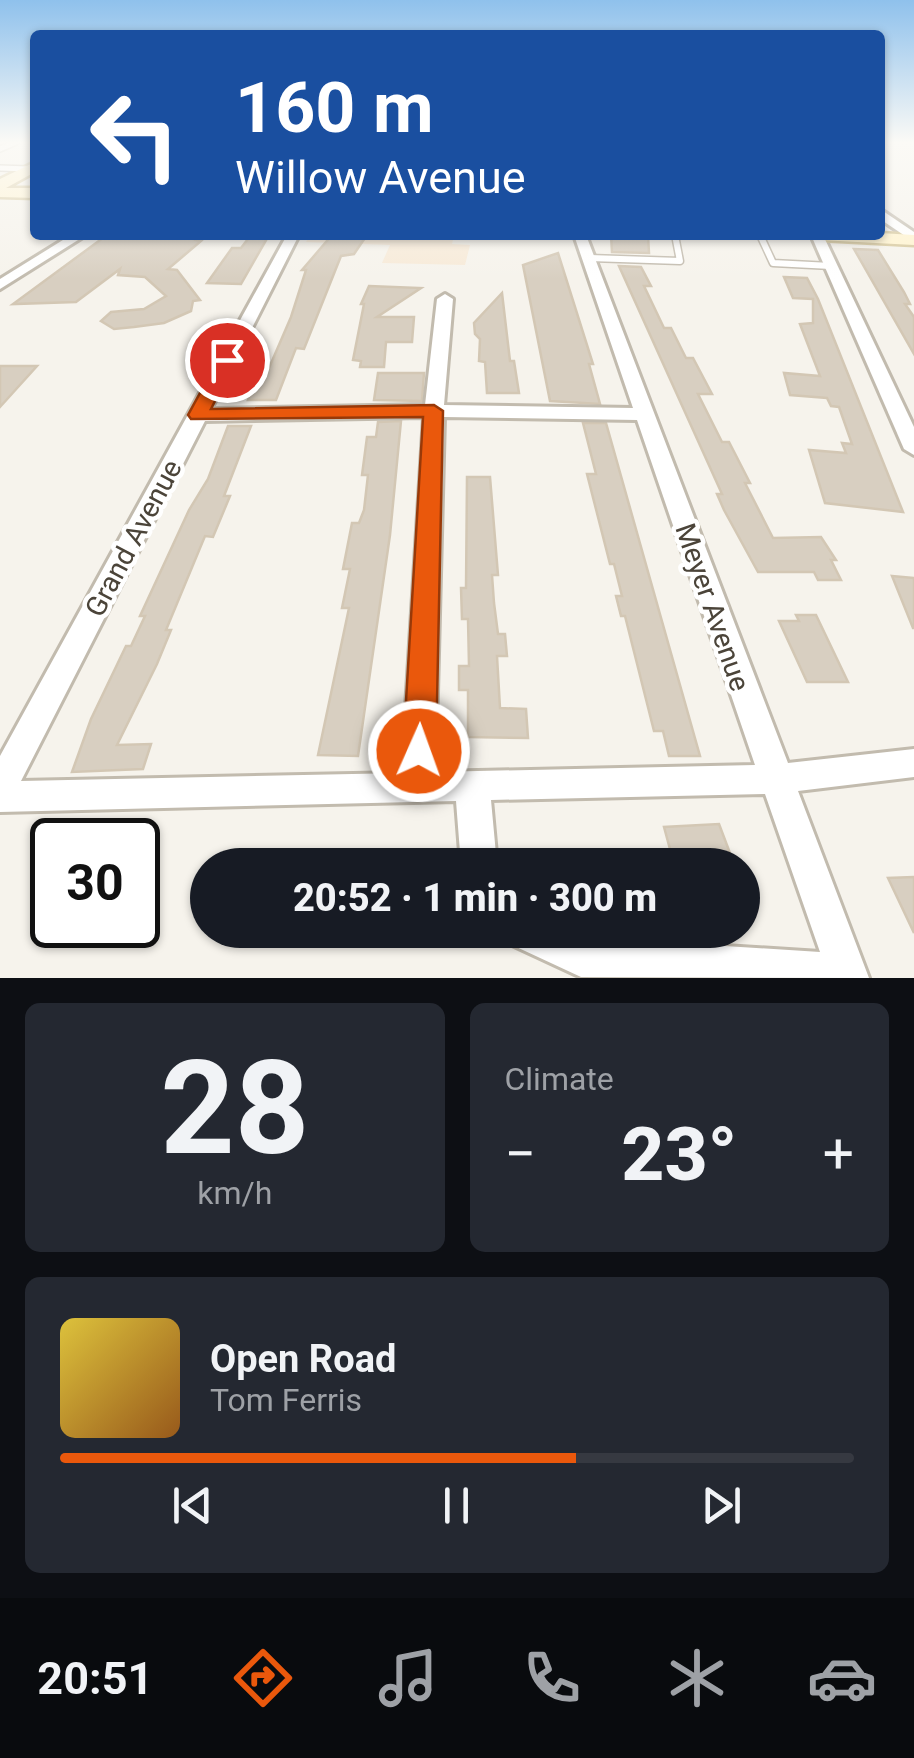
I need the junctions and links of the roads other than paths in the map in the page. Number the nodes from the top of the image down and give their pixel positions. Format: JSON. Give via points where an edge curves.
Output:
{"nodes":[{"id":1,"x":0,"y":189,"type":"edge"},
{"id":2,"x":30,"y":193,"type":"edge"},
{"id":3,"x":885,"y":216,"type":"edge"},
{"id":4,"x":885,"y":238,"type":"edge"},
{"id":5,"x":914,"y":239,"type":"edge"},
{"id":6,"x":72,"y":240,"type":"edge"},
{"id":7,"x":290,"y":240,"type":"edge"},
{"id":8,"x":676,"y":240,"type":"edge"},
{"id":9,"x":762,"y":240,"type":"edge"},
{"id":10,"x":821,"y":240,"type":"edge"},
{"id":11,"x":585,"y":247,"type":"edge"},
{"id":12,"x":831,"y":266,"type":"junction"},
{"id":13,"x":0,"y":285,"type":"edge"},
{"id":14,"x":445,"y":300,"type":"dead end"},
{"id":15,"x":434,"y":411,"type":"junction"},
{"id":16,"x":645,"y":414,"type":"junction"},
{"id":17,"x":198,"y":415,"type":"junction"},
{"id":18,"x":914,"y":449,"type":"edge"},
{"id":19,"x":914,"y":763,"type":"edge"},
{"id":20,"x":774,"y":779,"type":"junction"},
{"id":21,"x":0,"y":788,"type":"edge"},
{"id":22,"x":474,"y":788,"type":"junction"},
{"id":23,"x":418,"y":789,"type":"junction"},
{"id":24,"x":0,"y":797,"type":"edge"},
{"id":25,"x":475,"y":848,"type":"edge"},
{"id":26,"x":563,"y":948,"type":"edge"},
{"id":27,"x":848,"y":976,"type":"edge"}],
"edges":[{"from":1,"to":2,"type":"street"},
{"from":3,"to":5,"type":"street"},
{"from":4,"to":5,"type":"street"},
{"from":6,"to":13,"type":"street"},
{"from":7,"to":17,"type":"street","name":"Grand Avenue"},
{"from":8,"to":11,"type":"lane","via":[[680,261]]},
{"from":9,"to":12,"type":"lane","via":[[773,263]]},
{"from":10,"to":12,"type":"street"},
{"from":11,"to":16,"type":"street","name":"Meyer Avenue"},
{"from":12,"to":18,"type":"street"},
{"from":14,"to":15,"type":"street"},
{"from":15,"to":16,"type":"street"},
{"from":15,"to":17,"type":"street"},
{"from":15,"to":23,"type":"street"},
{"from":16,"to":20,"type":"street","name":"Meyer Avenue"},
{"from":17,"to":21,"type":"street","name":"Grand Avenue"},
{"from":19,"to":20,"type":"street"},
{"from":20,"to":22,"type":"street"},
{"from":20,"to":27,"type":"street","name":"Meyer Avenue"},
{"from":22,"to":23,"type":"street"},
{"from":22,"to":25,"type":"street"},
{"from":23,"to":24,"type":"street"},
{"from":26,"to":27,"type":"street","via":[[581,956]]}]}
